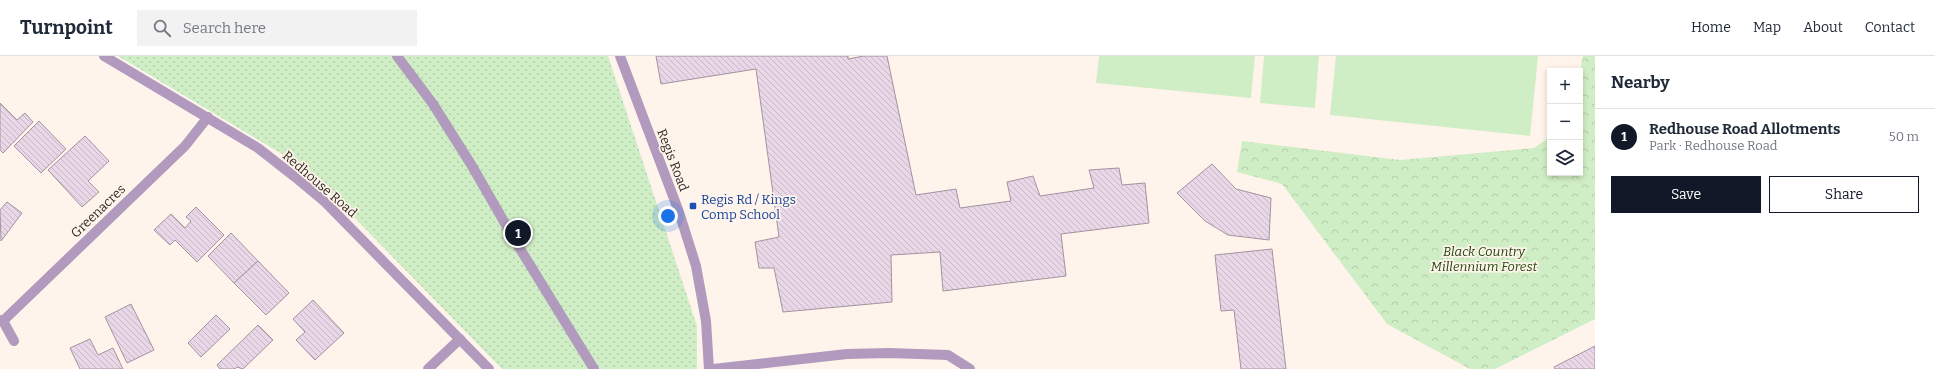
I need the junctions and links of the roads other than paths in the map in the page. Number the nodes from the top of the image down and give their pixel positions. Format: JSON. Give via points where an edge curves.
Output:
{"nodes":[{"id":1,"x":104,"y":56,"type":"edge"},
{"id":2,"x":397,"y":56,"type":"edge"},
{"id":3,"x":620,"y":56,"type":"edge"},
{"id":4,"x":208,"y":117,"type":"junction"},
{"id":5,"x":2,"y":320,"type":"edge"},
{"id":6,"x":460,"y":339,"type":"junction"},
{"id":7,"x":14,"y":341,"type":"dead end"},
{"id":8,"x":428,"y":369,"type":"edge"},
{"id":9,"x":489,"y":369,"type":"edge"},
{"id":10,"x":594,"y":369,"type":"edge"},
{"id":11,"x":709,"y":369,"type":"edge"},
{"id":12,"x":713,"y":369,"type":"edge"},
{"id":13,"x":970,"y":369,"type":"edge"}],
"edges":[{"from":1,"to":4,"type":"street","name":"Redhouse Road"},
{"from":2,"to":10,"type":"street","via":[[433,104],[468,159]]},
{"from":3,"to":11,"type":"street","name":"Regis Road","via":[[679,212],[696,266],[706,322]]},
{"from":4,"to":5,"type":"street","name":"Greenacres","via":[[185,146]]},
{"from":4,"to":6,"type":"street","name":"Redhouse Road","via":[[258,148],[325,202]]},
{"from":5,"to":7,"type":"street","name":"Greenacres"},
{"from":6,"to":8,"type":"street"},
{"from":6,"to":9,"type":"street","name":"Redhouse Road"},
{"from":12,"to":13,"type":"street","via":[[847,354],[889,353],[948,355]]}]}
